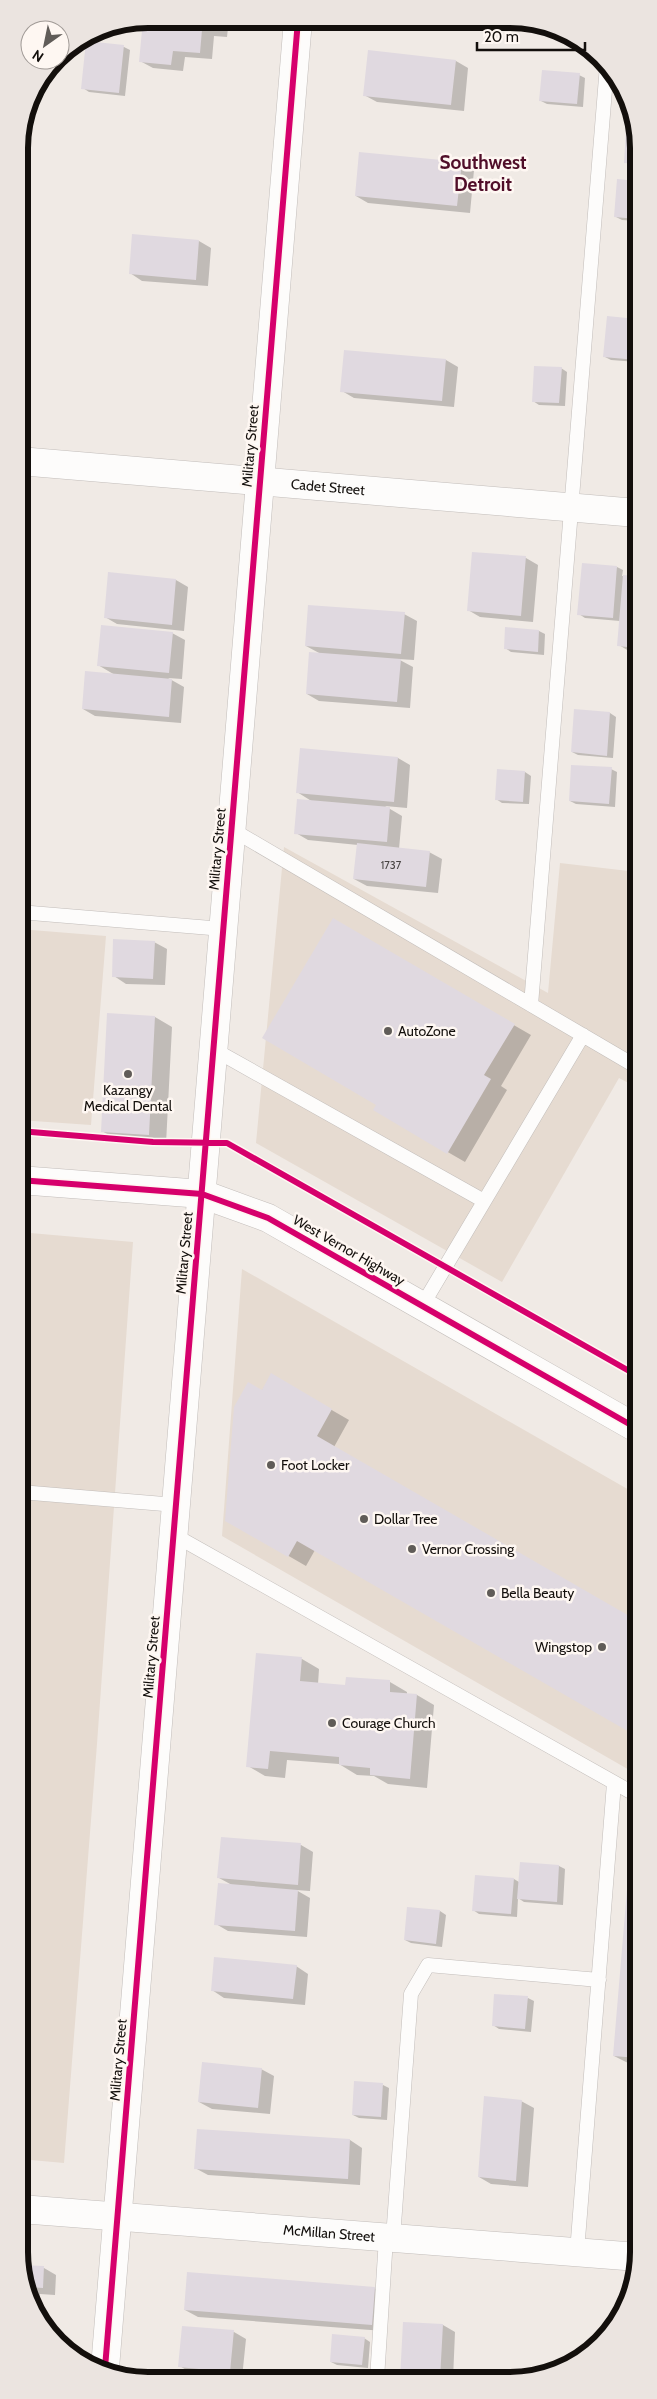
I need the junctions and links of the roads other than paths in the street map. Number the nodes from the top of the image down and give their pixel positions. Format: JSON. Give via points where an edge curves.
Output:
{"nodes":[{"id":1,"x":297,"y":28,"type":"edge"},
{"id":2,"x":606,"y":77,"type":"edge"},
{"id":3,"x":28,"y":462,"type":"edge"},
{"id":4,"x":260,"y":481,"type":"junction"},
{"id":5,"x":570,"y":507,"type":"junction"},
{"id":6,"x":630,"y":512,"type":"edge"},
{"id":7,"x":231,"y":829,"type":"junction"},
{"id":8,"x":28,"y":913,"type":"edge"},
{"id":9,"x":223,"y":929,"type":"junction"},
{"id":10,"x":531,"y":1005,"type":"junction"},
{"id":11,"x":583,"y":1035,"type":"junction"},
{"id":12,"x":212,"y":1049,"type":"junction"},
{"id":13,"x":630,"y":1062,"type":"edge"},
{"id":14,"x":28,"y":1181,"type":"edge"},
{"id":15,"x":202,"y":1194,"type":"junction"},
{"id":16,"x":484,"y":1201,"type":"junction"},
{"id":17,"x":422,"y":1306,"type":"junction"},
{"id":18,"x":629,"y":1424,"type":"edge"},
{"id":19,"x":27,"y":1493,"type":"edge"},
{"id":20,"x":176,"y":1505,"type":"junction"},
{"id":21,"x":174,"y":1535,"type":"junction"},
{"id":22,"x":614,"y":1783,"type":"junction"},
{"id":23,"x":629,"y":1791,"type":"edge"},
{"id":24,"x":599,"y":1980,"type":"junction"},
{"id":25,"x":27,"y":2210,"type":"edge"},
{"id":26,"x":118,"y":2216,"type":"junction"},
{"id":27,"x":389,"y":2238,"type":"junction"},
{"id":28,"x":577,"y":2252,"type":"junction"},
{"id":29,"x":629,"y":2256,"type":"edge"},
{"id":30,"x":105,"y":2363,"type":"edge"},
{"id":31,"x":378,"y":2372,"type":"edge"}],
"edges":[{"from":1,"to":4,"type":"street","name":"Military Street"},
{"from":2,"to":5,"type":"lane"},
{"from":3,"to":4,"type":"street","name":"Cadet Street"},
{"from":4,"to":5,"type":"street","name":"Cadet Street"},
{"from":4,"to":7,"type":"street","name":"Military Street"},
{"from":5,"to":6,"type":"street","name":"Cadet Street"},
{"from":5,"to":10,"type":"lane"},
{"from":7,"to":9,"type":"street","name":"Military Street"},
{"from":7,"to":10,"type":"lane"},
{"from":8,"to":9,"type":"lane"},
{"from":9,"to":12,"type":"street","name":"Military Street"},
{"from":10,"to":11,"type":"lane"},
{"from":11,"to":13,"type":"lane"},
{"from":11,"to":16,"type":"lane"},
{"from":12,"to":15,"type":"street","name":"Military Street"},
{"from":12,"to":16,"type":"lane"},
{"from":14,"to":15,"type":"street","name":"West Vernor Highway"},
{"from":15,"to":17,"type":"street","name":"West Vernor Highway","via":[[268,1218]]},
{"from":15,"to":20,"type":"street","name":"Military Street"},
{"from":16,"to":17,"type":"lane"},
{"from":17,"to":18,"type":"street","name":"West Vernor Highway"},
{"from":19,"to":20,"type":"lane"},
{"from":20,"to":21,"type":"street","name":"Military Street"},
{"from":21,"to":22,"type":"lane"},
{"from":21,"to":26,"type":"street","name":"Military Street"},
{"from":22,"to":23,"type":"lane"},
{"from":22,"to":24,"type":"lane"},
{"from":24,"to":27,"type":"lane","via":[[428,1965],[411,1994]]},
{"from":24,"to":28,"type":"lane"},
{"from":25,"to":26,"type":"street","name":"McMillan Street"},
{"from":26,"to":27,"type":"street","name":"McMillan Street"},
{"from":26,"to":30,"type":"street","name":"Military Street"},
{"from":27,"to":28,"type":"street","name":"McMillan Street"},
{"from":27,"to":31,"type":"lane"},
{"from":28,"to":29,"type":"street","name":"McMillan Street"}]}
